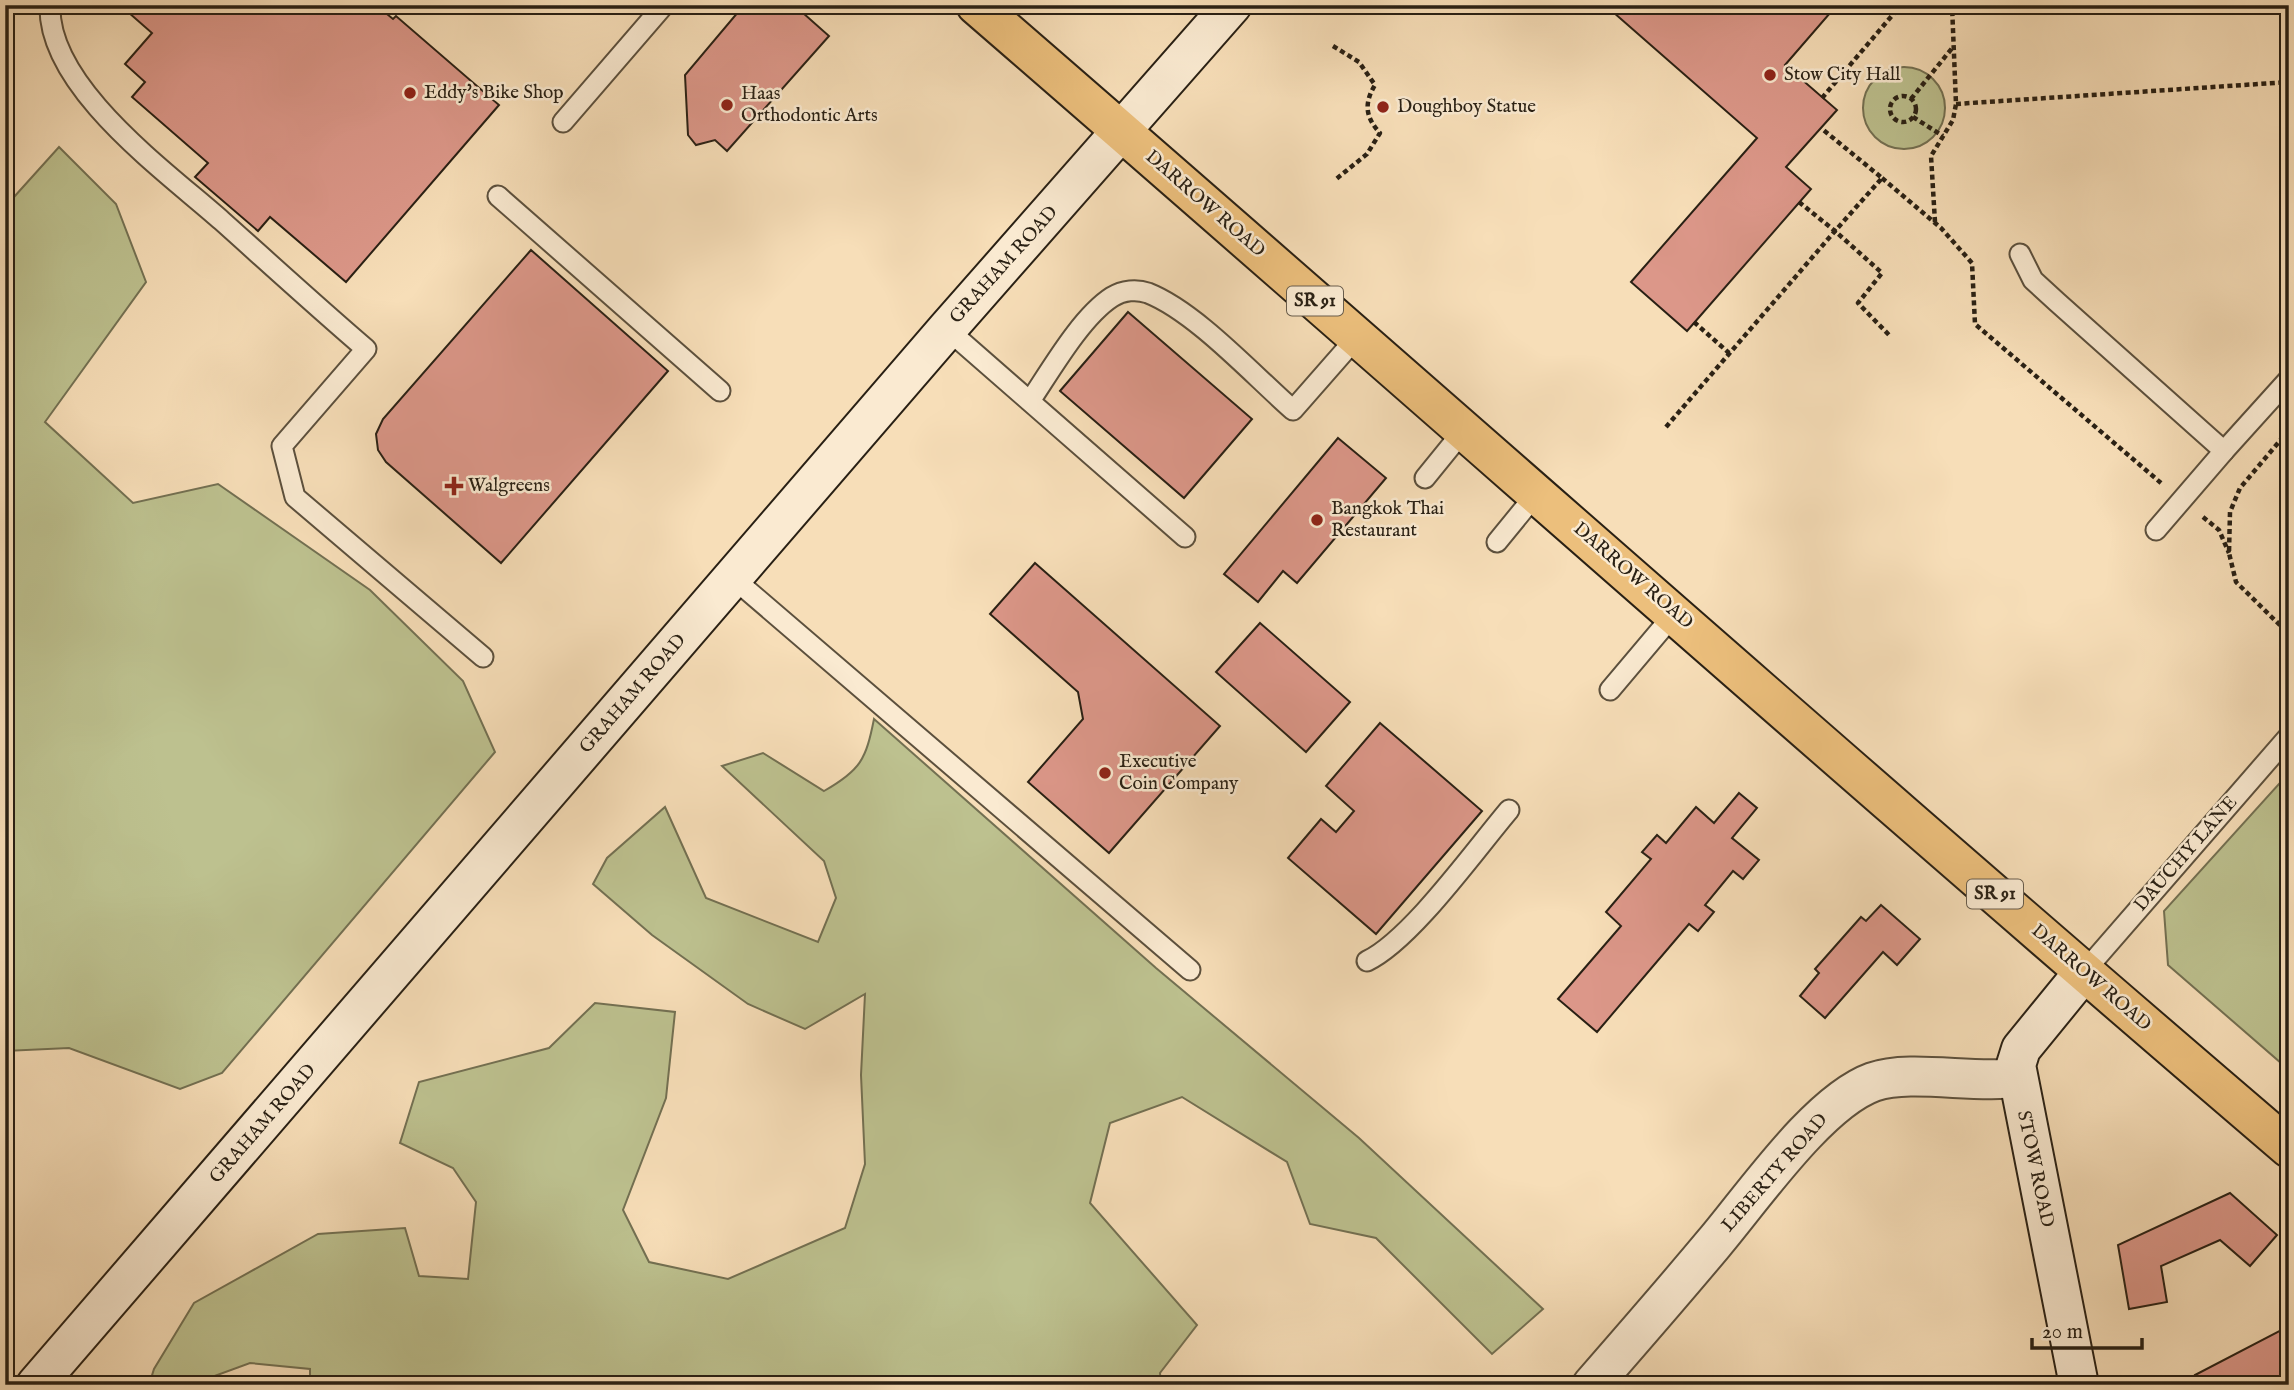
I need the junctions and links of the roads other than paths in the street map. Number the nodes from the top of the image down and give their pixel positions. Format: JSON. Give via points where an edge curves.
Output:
{"nodes":[{"id":1,"x":50,"y":5,"type":"edge"},
{"id":2,"x":664,"y":5,"type":"edge"},
{"id":3,"x":976,"y":5,"type":"edge"},
{"id":4,"x":1232,"y":5,"type":"edge"},
{"id":5,"x":563,"y":122,"type":"dead end"},
{"id":6,"x":1122,"y":132,"type":"junction"},
{"id":7,"x":498,"y":196,"type":"dead end"},
{"id":8,"x":2020,"y":254,"type":"dead end"},
{"id":9,"x":947,"y":329,"type":"junction"},
{"id":10,"x":1357,"y":337,"type":"junction"},
{"id":11,"x":2289,"y":379,"type":"edge"},
{"id":12,"x":720,"y":391,"type":"dead end"},
{"id":13,"x":1030,"y":401,"type":"junction"},
{"id":14,"x":1464,"y":430,"type":"junction"},
{"id":15,"x":2224,"y":451,"type":"junction"},
{"id":16,"x":1425,"y":478,"type":"dead end"},
{"id":17,"x":1537,"y":493,"type":"junction"},
{"id":18,"x":2156,"y":530,"type":"dead end"},
{"id":19,"x":1185,"y":537,"type":"dead end"},
{"id":20,"x":1497,"y":542,"type":"dead end"},
{"id":21,"x":733,"y":578,"type":"junction"},
{"id":22,"x":1675,"y":613,"type":"junction"},
{"id":23,"x":483,"y":657,"type":"dead end"},
{"id":24,"x":1610,"y":690,"type":"dead end"},
{"id":25,"x":2289,"y":736,"type":"edge"},
{"id":26,"x":1509,"y":810,"type":"dead end"},
{"id":27,"x":1367,"y":961,"type":"dead end"},
{"id":28,"x":1190,"y":970,"type":"dead end"},
{"id":29,"x":2083,"y":972,"type":"junction"},
{"id":30,"x":2017,"y":1078,"type":"junction"},
{"id":31,"x":2289,"y":1148,"type":"edge"},
{"id":32,"x":36,"y":1385,"type":"edge"},
{"id":33,"x":1592,"y":1385,"type":"edge"},
{"id":34,"x":2079,"y":1385,"type":"edge"}],
"edges":[{"from":1,"to":23,"type":"lane","via":[[57,42],[69,70],[96,105],[136,148],[366,349],[282,446],[295,496]]},
{"from":2,"to":5,"type":"lane"},
{"from":3,"to":6,"type":"main road","name":"DARROW ROAD","number":"SR 91"},
{"from":4,"to":6,"type":"main road","name":"GRAHAM ROAD"},
{"from":6,"to":9,"type":"main road","name":"GRAHAM ROAD"},
{"from":6,"to":10,"type":"main road","name":"DARROW ROAD","number":"SR 91"},
{"from":7,"to":12,"type":"lane"},
{"from":8,"to":15,"type":"lane","via":[[2033,279],[2049,295]]},
{"from":9,"to":13,"type":"lane"},
{"from":9,"to":21,"type":"main road","name":"GRAHAM ROAD"},
{"from":10,"to":13,"type":"lane","via":[[1293,410],[1177,310],[1147,293],[1131,290],[1113,297],[1091,317]]},
{"from":10,"to":14,"type":"main road","name":"DARROW ROAD","number":"SR 91"},
{"from":11,"to":15,"type":"lane"},
{"from":13,"to":19,"type":"lane"},
{"from":14,"to":16,"type":"lane"},
{"from":14,"to":17,"type":"main road","name":"DARROW ROAD","number":"SR 91"},
{"from":15,"to":18,"type":"lane"},
{"from":17,"to":20,"type":"lane"},
{"from":17,"to":22,"type":"main road","name":"DARROW ROAD","number":"SR 91"},
{"from":21,"to":28,"type":"lane"},
{"from":21,"to":32,"type":"main road","name":"GRAHAM ROAD"},
{"from":22,"to":24,"type":"lane"},
{"from":22,"to":29,"type":"main road","name":"DARROW ROAD","number":"SR 91"},
{"from":25,"to":29,"type":"lane","name":"DAUCHY LANE"},
{"from":26,"to":27,"type":"lane","via":[[1408,929]]},
{"from":29,"to":30,"type":"main road","name":"STOW ROAD","via":[[2021,1049]]},
{"from":29,"to":31,"type":"main road","name":"DARROW ROAD","number":"SR 91"},
{"from":30,"to":33,"type":"main road","name":"LIBERTY ROAD","via":[[1904,1078],[1854,1090],[1801,1139]]},
{"from":30,"to":34,"type":"main road","name":"STOW ROAD"}]}
